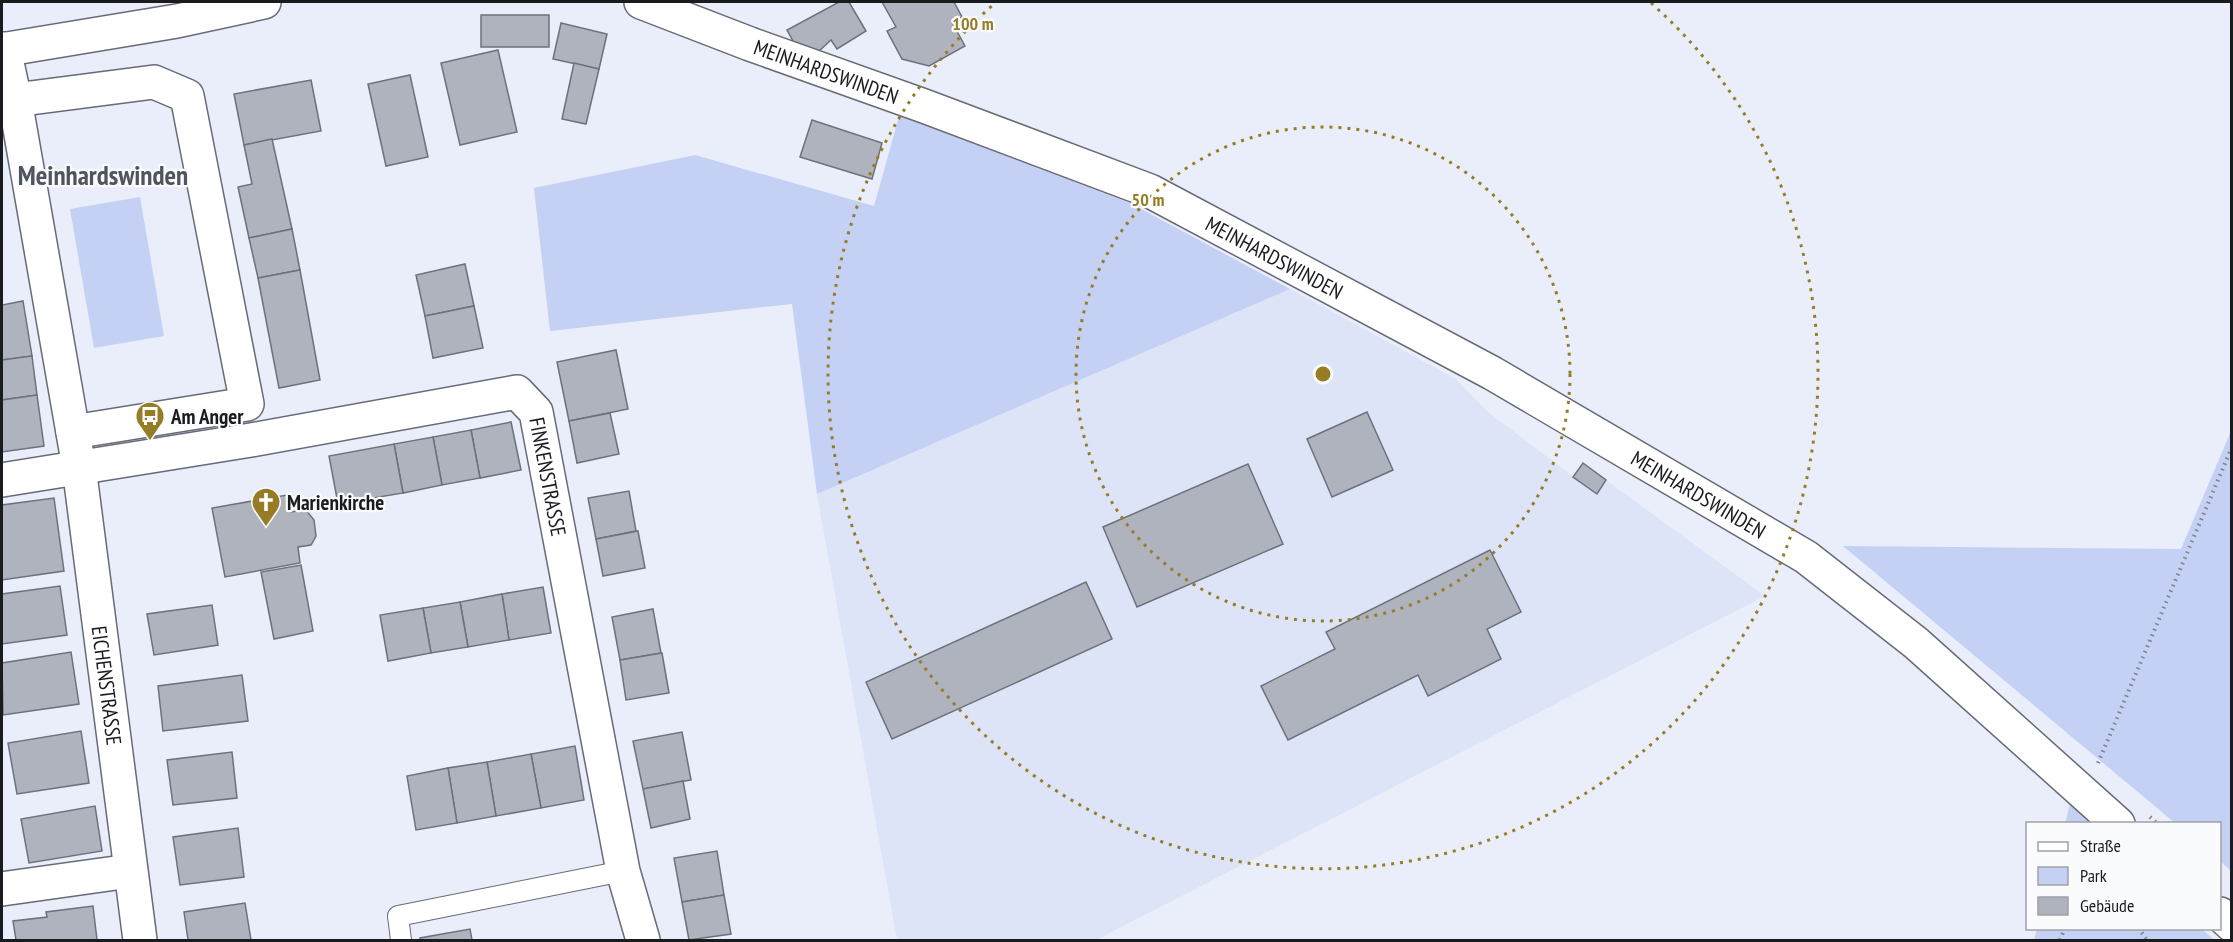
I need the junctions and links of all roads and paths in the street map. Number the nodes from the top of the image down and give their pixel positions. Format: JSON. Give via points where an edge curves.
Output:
{"nodes":[{"id":1,"x":264,"y":2,"type":"edge"},
{"id":2,"x":641,"y":2,"type":"edge"},
{"id":3,"x":175,"y":11,"type":"edge"},
{"id":4,"x":3,"y":50,"type":"edge"},
{"id":5,"x":15,"y":100,"type":"junction"},
{"id":6,"x":247,"y":404,"type":"junction"},
{"id":7,"x":72,"y":432,"type":"junction"},
{"id":8,"x":251,"y":440,"type":"junction"},
{"id":9,"x":2232,"y":447,"type":"edge"},
{"id":10,"x":79,"y":467,"type":"junction"},
{"id":11,"x":2,"y":480,"type":"edge"},
{"id":12,"x":2085,"y":794,"type":"junction"},
{"id":13,"x":2116,"y":822,"type":"edge"},
{"id":14,"x":130,"y":871,"type":"junction"},
{"id":15,"x":623,"y":871,"type":"junction"},
{"id":16,"x":2,"y":889,"type":"edge"},
{"id":17,"x":140,"y":940,"type":"edge"},
{"id":18,"x":401,"y":940,"type":"edge"},
{"id":19,"x":643,"y":940,"type":"edge"}],
"edges":[{"from":1,"to":3,"type":"street"},
{"from":2,"to":12,"type":"street","name":"MEINHARDSWINDEN","via":[[1150,191],[1492,373],[1806,557],[1916,643]]},
{"from":3,"to":4,"type":"street"},
{"from":4,"to":5,"type":"street"},
{"from":5,"to":6,"type":"street","via":[[154,82],[187,96]]},
{"from":5,"to":7,"type":"street"},
{"from":6,"to":7,"type":"street"},
{"from":6,"to":8,"type":"street"},
{"from":7,"to":10,"type":"street","name":"EICHENSTRASSE"},
{"from":8,"to":10,"type":"street"},
{"from":8,"to":15,"type":"street","name":"FINKENSTRASSE","via":[[518,392],[536,412]]},
{"from":9,"to":12,"type":"path"},
{"from":10,"to":11,"type":"street"},
{"from":10,"to":14,"type":"street","name":"EICHENSTRASSE"},
{"from":12,"to":13,"type":"street","name":"MEINHARDSWINDEN"},
{"from":14,"to":16,"type":"street"},
{"from":14,"to":17,"type":"street","name":"EICHENSTRASSE"},
{"from":15,"to":18,"type":"lane","via":[[398,916]]},
{"from":15,"to":19,"type":"street","name":"FINKENSTRASSE"}]}
